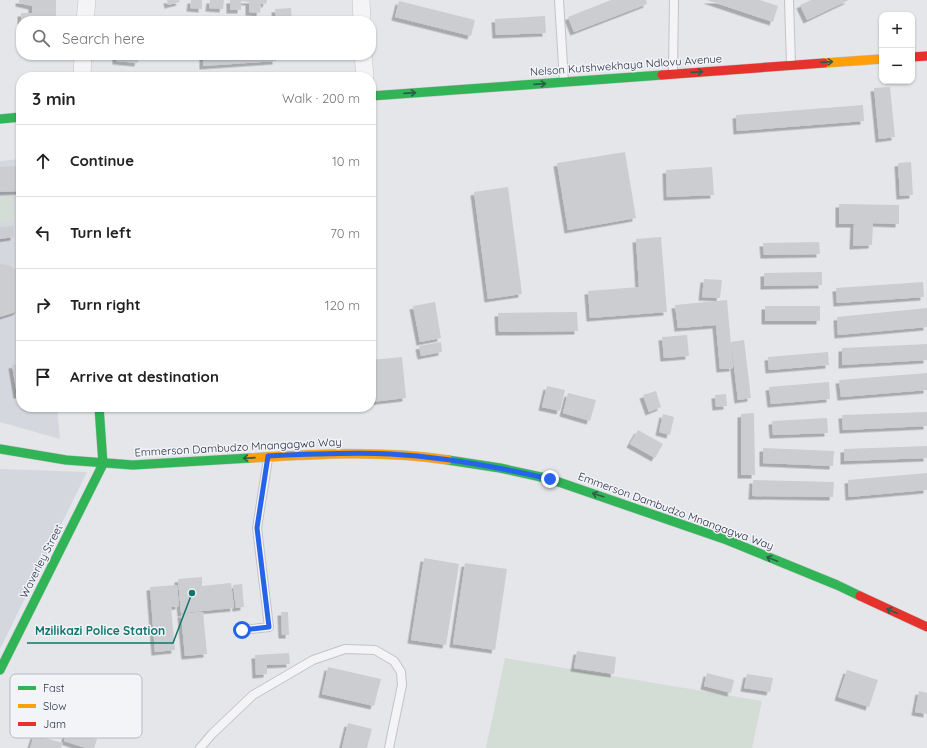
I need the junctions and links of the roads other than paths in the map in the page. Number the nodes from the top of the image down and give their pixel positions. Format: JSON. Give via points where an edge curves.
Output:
{"nodes":[{"id":1,"x":87,"y":0,"type":"edge"},
{"id":2,"x":360,"y":0,"type":"edge"},
{"id":3,"x":559,"y":0,"type":"edge"},
{"id":4,"x":674,"y":0,"type":"edge"},
{"id":5,"x":789,"y":0,"type":"edge"},
{"id":6,"x":85,"y":16,"type":"edge"},
{"id":7,"x":362,"y":16,"type":"edge"},
{"id":8,"x":927,"y":56,"type":"edge"},
{"id":9,"x":915,"y":57,"type":"edge"},
{"id":10,"x":879,"y":59,"type":"edge"},
{"id":11,"x":83,"y":60,"type":"edge"},
{"id":12,"x":363,"y":60,"type":"edge"},
{"id":13,"x":791,"y":65,"type":"junction"},
{"id":14,"x":82,"y":72,"type":"edge"},
{"id":15,"x":365,"y":72,"type":"edge"},
{"id":16,"x":673,"y":73,"type":"junction"},
{"id":17,"x":564,"y":82,"type":"junction"},
{"id":18,"x":376,"y":96,"type":"edge"},
{"id":19,"x":16,"y":117,"type":"edge"},
{"id":20,"x":0,"y":119,"type":"edge"},
{"id":21,"x":99,"y":412,"type":"edge"},
{"id":22,"x":0,"y":449,"type":"edge"},
{"id":23,"x":268,"y":456,"type":"junction"},
{"id":24,"x":103,"y":464,"type":"junction"},
{"id":25,"x":927,"y":627,"type":"edge"},
{"id":26,"x":242,"y":630,"type":"dead end"},
{"id":27,"x":0,"y":670,"type":"edge"},
{"id":28,"x":200,"y":748,"type":"edge"},
{"id":29,"x":389,"y":748,"type":"edge"}],
"edges":[{"from":1,"to":6,"type":"street"},
{"from":2,"to":7,"type":"street"},
{"from":3,"to":17,"type":"lane"},
{"from":4,"to":16,"type":"lane"},
{"from":5,"to":13,"type":"lane"},
{"from":8,"to":9,"type":"street"},
{"from":13,"to":10,"type":"street","name":"Nelson Kutshwekhaya Ndlovu Avenue","one_way":true},
{"from":11,"to":14,"type":"street"},
{"from":12,"to":15,"type":"street"},
{"from":16,"to":13,"type":"street","name":"Nelson Kutshwekhaya Ndlovu Avenue","one_way":true},
{"from":16,"to":17,"type":"street","name":"Nelson Kutshwekhaya Ndlovu Avenue"},
{"from":18,"to":17,"type":"street","name":"Nelson Kutshwekhaya Ndlovu Avenue","one_way":true},
{"from":19,"to":20,"type":"street"},
{"from":21,"to":24,"type":"street"},
{"from":22,"to":24,"type":"street","name":"Emmerson Dambudzo Mnangagwa Way"},
{"from":23,"to":24,"type":"street","name":"Emmerson Dambudzo Mnangagwa Way","one_way":true},
{"from":25,"to":23,"type":"street","name":"Emmerson Dambudzo Mnangagwa Way","one_way":true,"via":[[837,585],[727,540],[550,479],[500,468],[397,454]]},
{"from":23,"to":26,"type":"lane","via":[[257,528],[269,627]]},
{"from":24,"to":27,"type":"street","name":"Waverley Street"},
{"from":28,"to":29,"type":"lane","via":[[252,695],[313,660],[344,649],[375,650],[394,661],[401,672],[402,685]]}]}
